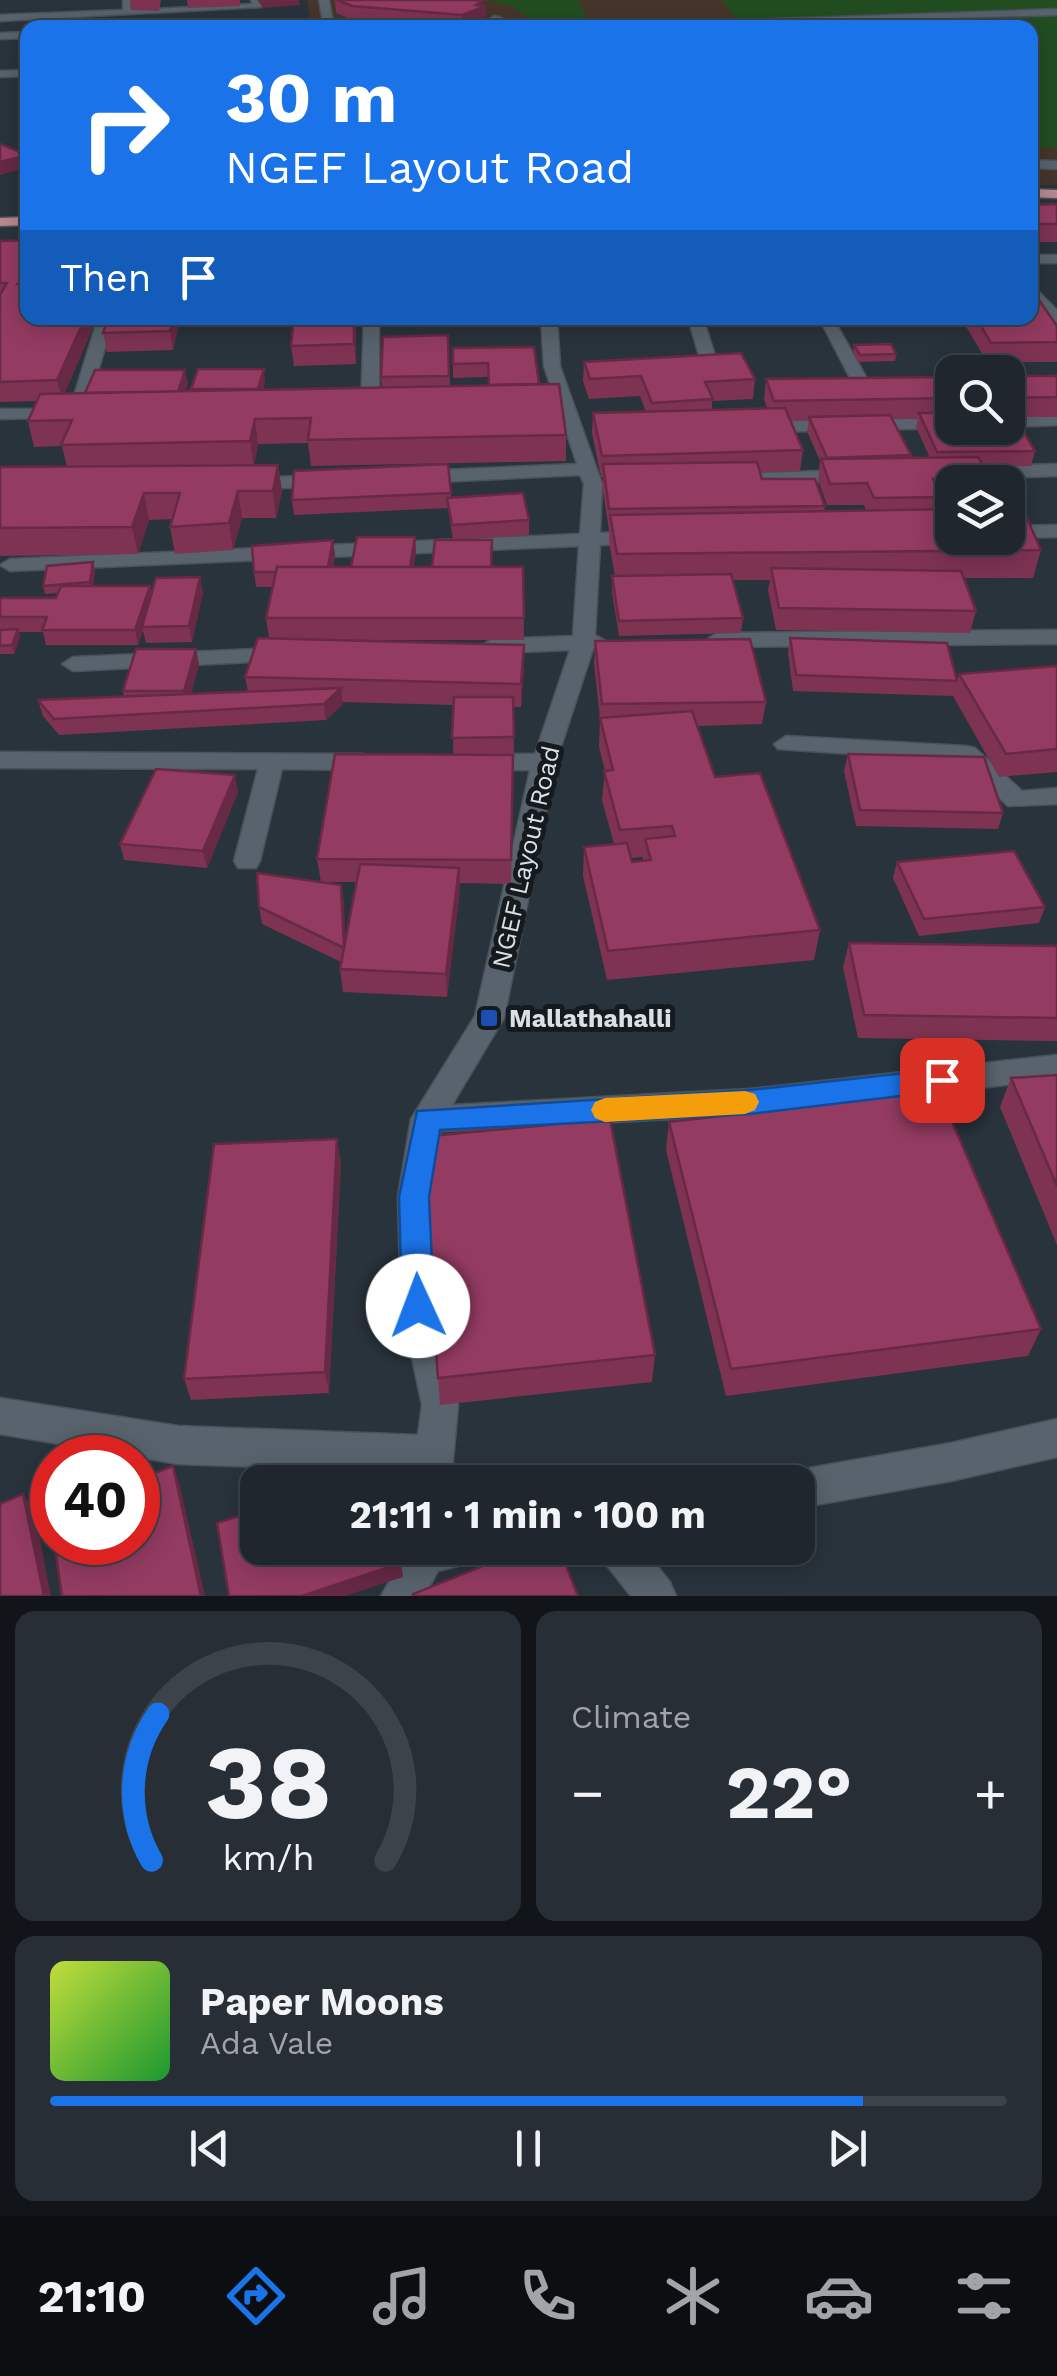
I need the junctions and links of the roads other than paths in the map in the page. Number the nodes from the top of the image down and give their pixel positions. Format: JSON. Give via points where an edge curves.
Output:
{"nodes":[{"id":1,"x":78,"y":0,"type":"edge"},
{"id":2,"x":128,"y":0,"type":"edge"},
{"id":3,"x":256,"y":0,"type":"edge"},
{"id":4,"x":184,"y":6,"type":"edge"},
{"id":5,"x":1057,"y":12,"type":"edge"},
{"id":6,"x":128,"y":14,"type":"junction"},
{"id":7,"x":638,"y":14,"type":"dead end"},
{"id":8,"x":74,"y":16,"type":"junction"},
{"id":9,"x":0,"y":18,"type":"edge"},
{"id":10,"x":497,"y":18,"type":"dead end"},
{"id":11,"x":494,"y":20,"type":"edge"},
{"id":12,"x":638,"y":20,"type":"edge"},
{"id":13,"x":834,"y":20,"type":"edge"},
{"id":14,"x":1038,"y":297,"type":"edge"},
{"id":15,"x":1057,"y":320,"type":"edge"},
{"id":16,"x":105,"y":325,"type":"edge"},
{"id":17,"x":371,"y":325,"type":"edge"},
{"id":18,"x":549,"y":325,"type":"edge"},
{"id":19,"x":697,"y":325,"type":"edge"},
{"id":20,"x":829,"y":325,"type":"edge"},
{"id":21,"x":710,"y":364,"type":"edge"},
{"id":22,"x":907,"y":392,"type":"edge"},
{"id":23,"x":389,"y":407,"type":"edge"},
{"id":24,"x":0,"y":414,"type":"edge"},
{"id":25,"x":1057,"y":420,"type":"edge"},
{"id":26,"x":1025,"y":421,"type":"edge"},
{"id":27,"x":935,"y":423,"type":"edge"},
{"id":28,"x":748,"y":428,"type":"edge"},
{"id":29,"x":1057,"y":470,"type":"edge"},
{"id":30,"x":1025,"y":471,"type":"edge"},
{"id":31,"x":864,"y":476,"type":"edge"},
{"id":32,"x":395,"y":478,"type":"edge"},
{"id":33,"x":598,"y":479,"type":"junction"},
{"id":34,"x":358,"y":480,"type":"edge"},
{"id":35,"x":709,"y":480,"type":"edge"},
{"id":36,"x":226,"y":484,"type":"edge"},
{"id":37,"x":1057,"y":531,"type":"edge"},
{"id":38,"x":1025,"y":532,"type":"edge"},
{"id":39,"x":665,"y":536,"type":"edge"},
{"id":40,"x":588,"y":538,"type":"junction"},
{"id":41,"x":3,"y":570,"type":"edge"},
{"id":42,"x":1057,"y":636,"type":"edge"},
{"id":43,"x":698,"y":640,"type":"edge"},
{"id":44,"x":584,"y":642,"type":"junction"},
{"id":45,"x":622,"y":642,"type":"edge"},
{"id":46,"x":466,"y":647,"type":"edge"},
{"id":47,"x":309,"y":654,"type":"edge"},
{"id":48,"x":72,"y":664,"type":"dead end"},
{"id":49,"x":786,"y":744,"type":"dead end"},
{"id":50,"x":0,"y":760,"type":"edge"},
{"id":51,"x":272,"y":762,"type":"junction"},
{"id":52,"x":389,"y":762,"type":"edge"},
{"id":53,"x":447,"y":762,"type":"edge"},
{"id":54,"x":544,"y":762,"type":"junction"},
{"id":55,"x":1057,"y":796,"type":"edge"},
{"id":56,"x":248,"y":861,"type":"dead end"},
{"id":57,"x":1057,"y":1067,"type":"edge"},
{"id":58,"x":428,"y":1119,"type":"junction"},
{"id":59,"x":0,"y":1416,"type":"edge"},
{"id":60,"x":1057,"y":1438,"type":"edge"},
{"id":61,"x":401,"y":1465,"type":"edge"},
{"id":62,"x":434,"y":1465,"type":"edge"},
{"id":63,"x":815,"y":1486,"type":"edge"},
{"id":64,"x":427,"y":1565,"type":"edge"},
{"id":65,"x":631,"y":1565,"type":"edge"},
{"id":66,"x":402,"y":1596,"type":"edge"},
{"id":67,"x":656,"y":1596,"type":"edge"}],
"edges":[{"from":1,"to":8,"type":"street"},
{"from":2,"to":6,"type":"street"},
{"from":3,"to":4,"type":"street","via":[[257,7]]},
{"from":4,"to":6,"type":"street"},
{"from":5,"to":13,"type":"street"},
{"from":6,"to":8,"type":"street"},
{"from":7,"to":12,"type":"street"},
{"from":8,"to":9,"type":"street"},
{"from":10,"to":11,"type":"street"},
{"from":14,"to":15,"type":"street"},
{"from":16,"to":24,"type":"street","via":[[88,413]]},
{"from":17,"to":23,"type":"street","via":[[361,408]]},
{"from":18,"to":33,"type":"street","name":"NGEF Layout Road","via":[[555,402],[584,430]]},
{"from":19,"to":21,"type":"street"},
{"from":20,"to":22,"type":"street","via":[[857,392]]},
{"from":25,"to":26,"type":"street"},
{"from":27,"to":28,"type":"street"},
{"from":29,"to":30,"type":"street"},
{"from":31,"to":35,"type":"street"},
{"from":32,"to":33,"type":"street"},
{"from":33,"to":40,"type":"street","name":"NGEF Layout Road"},
{"from":34,"to":36,"type":"street"},
{"from":37,"to":38,"type":"street"},
{"from":39,"to":40,"type":"street"},
{"from":40,"to":41,"type":"street"},
{"from":40,"to":44,"type":"street","name":"NGEF Layout Road"},
{"from":42,"to":43,"type":"street"},
{"from":44,"to":45,"type":"street"},
{"from":44,"to":46,"type":"street"},
{"from":44,"to":54,"type":"street","name":"NGEF Layout Road"},
{"from":47,"to":48,"type":"street"},
{"from":49,"to":55,"type":"street","via":[[966,754],[1017,800]]},
{"from":50,"to":51,"type":"street"},
{"from":51,"to":52,"type":"street"},
{"from":51,"to":56,"type":"street"},
{"from":53,"to":54,"type":"street"},
{"from":54,"to":58,"type":"street","name":"NGEF Layout Road","via":[[490,1018]]},
{"from":57,"to":58,"type":"street","via":[[750,1102]]},
{"from":58,"to":62,"type":"street","via":[[414,1197],[418,1306],[440,1404]]},
{"from":59,"to":61,"type":"street","via":[[178,1445]]},
{"from":60,"to":63,"type":"street"},
{"from":64,"to":66,"type":"street"},
{"from":65,"to":67,"type":"street"}]}
